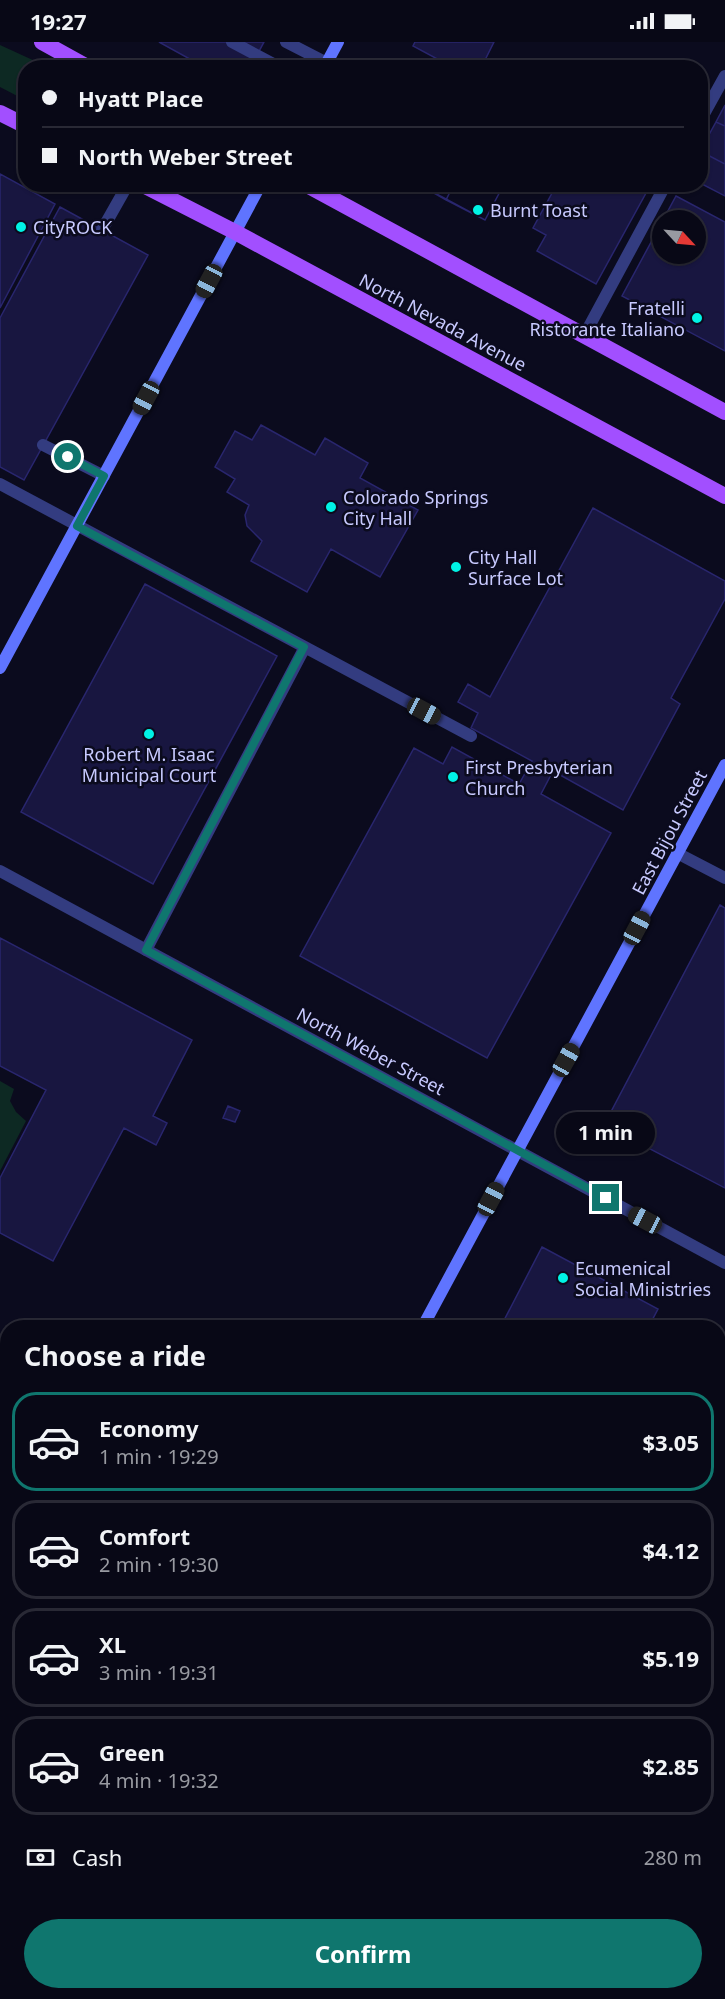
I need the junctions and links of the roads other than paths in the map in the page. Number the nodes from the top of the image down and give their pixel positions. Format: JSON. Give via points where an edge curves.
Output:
{"nodes":[{"id":1,"x":42,"y":42,"type":"edge"},
{"id":2,"x":232,"y":42,"type":"edge"},
{"id":3,"x":286,"y":42,"type":"edge"},
{"id":4,"x":338,"y":42,"type":"edge"},
{"id":5,"x":75,"y":60,"type":"edge"},
{"id":6,"x":266,"y":60,"type":"edge"},
{"id":7,"x":317,"y":60,"type":"edge"},
{"id":8,"x":328,"y":60,"type":"edge"},
{"id":9,"x":725,"y":75,"type":"edge"},
{"id":10,"x":708,"y":106,"type":"edge"},
{"id":11,"x":0,"y":113,"type":"edge"},
{"id":12,"x":18,"y":122,"type":"edge"},
{"id":13,"x":123,"y":192,"type":"edge"},
{"id":14,"x":157,"y":192,"type":"edge"},
{"id":15,"x":257,"y":192,"type":"edge"},
{"id":16,"x":320,"y":192,"type":"edge"},
{"id":17,"x":662,"y":192,"type":"edge"},
{"id":18,"x":102,"y":230,"type":"dead end"},
{"id":19,"x":235,"y":232,"type":"junction"},
{"id":20,"x":585,"y":334,"type":"junction"},
{"id":21,"x":725,"y":412,"type":"edge"},
{"id":22,"x":43,"y":445,"type":"dead end"},
{"id":23,"x":104,"y":476,"type":"junction"},
{"id":24,"x":0,"y":484,"type":"edge"},
{"id":25,"x":725,"y":496,"type":"edge"},
{"id":26,"x":77,"y":526,"type":"junction"},
{"id":27,"x":304,"y":647,"type":"junction"},
{"id":28,"x":0,"y":668,"type":"edge"},
{"id":29,"x":471,"y":736,"type":"dead end"},
{"id":30,"x":725,"y":765,"type":"edge"},
{"id":31,"x":677,"y":853,"type":"junction"},
{"id":32,"x":0,"y":871,"type":"edge"},
{"id":33,"x":725,"y":878,"type":"edge"},
{"id":34,"x":146,"y":950,"type":"junction"},
{"id":35,"x":517,"y":1150,"type":"junction"},
{"id":36,"x":725,"y":1263,"type":"edge"},
{"id":37,"x":426,"y":1320,"type":"edge"}],
"edges":[{"from":1,"to":5,"type":"main road"},
{"from":2,"to":6,"type":"street"},
{"from":3,"to":7,"type":"street"},
{"from":4,"to":8,"type":"main road"},
{"from":9,"to":10,"type":"street"},
{"from":11,"to":12,"type":"main road"},
{"from":13,"to":18,"type":"street"},
{"from":14,"to":19,"type":"main road","name":"North Nevada Avenue"},
{"from":15,"to":19,"type":"main road"},
{"from":16,"to":20,"type":"main road"},
{"from":17,"to":20,"type":"street"},
{"from":19,"to":23,"type":"main road"},
{"from":19,"to":25,"type":"main road","name":"North Nevada Avenue"},
{"from":20,"to":21,"type":"main road"},
{"from":22,"to":23,"type":"street"},
{"from":23,"to":26,"type":"main road"},
{"from":24,"to":26,"type":"street"},
{"from":26,"to":27,"type":"street"},
{"from":26,"to":28,"type":"main road"},
{"from":27,"to":29,"type":"street"},
{"from":27,"to":34,"type":"street"},
{"from":30,"to":31,"type":"main road","name":"East Bijou Street"},
{"from":31,"to":33,"type":"street"},
{"from":31,"to":35,"type":"main road","name":"East Bijou Street"},
{"from":32,"to":34,"type":"street","name":"North Weber Street"},
{"from":34,"to":35,"type":"street","name":"North Weber Street"},
{"from":35,"to":36,"type":"street","name":"North Weber Street"},
{"from":35,"to":37,"type":"main road","name":"East Bijou Street"}]}
